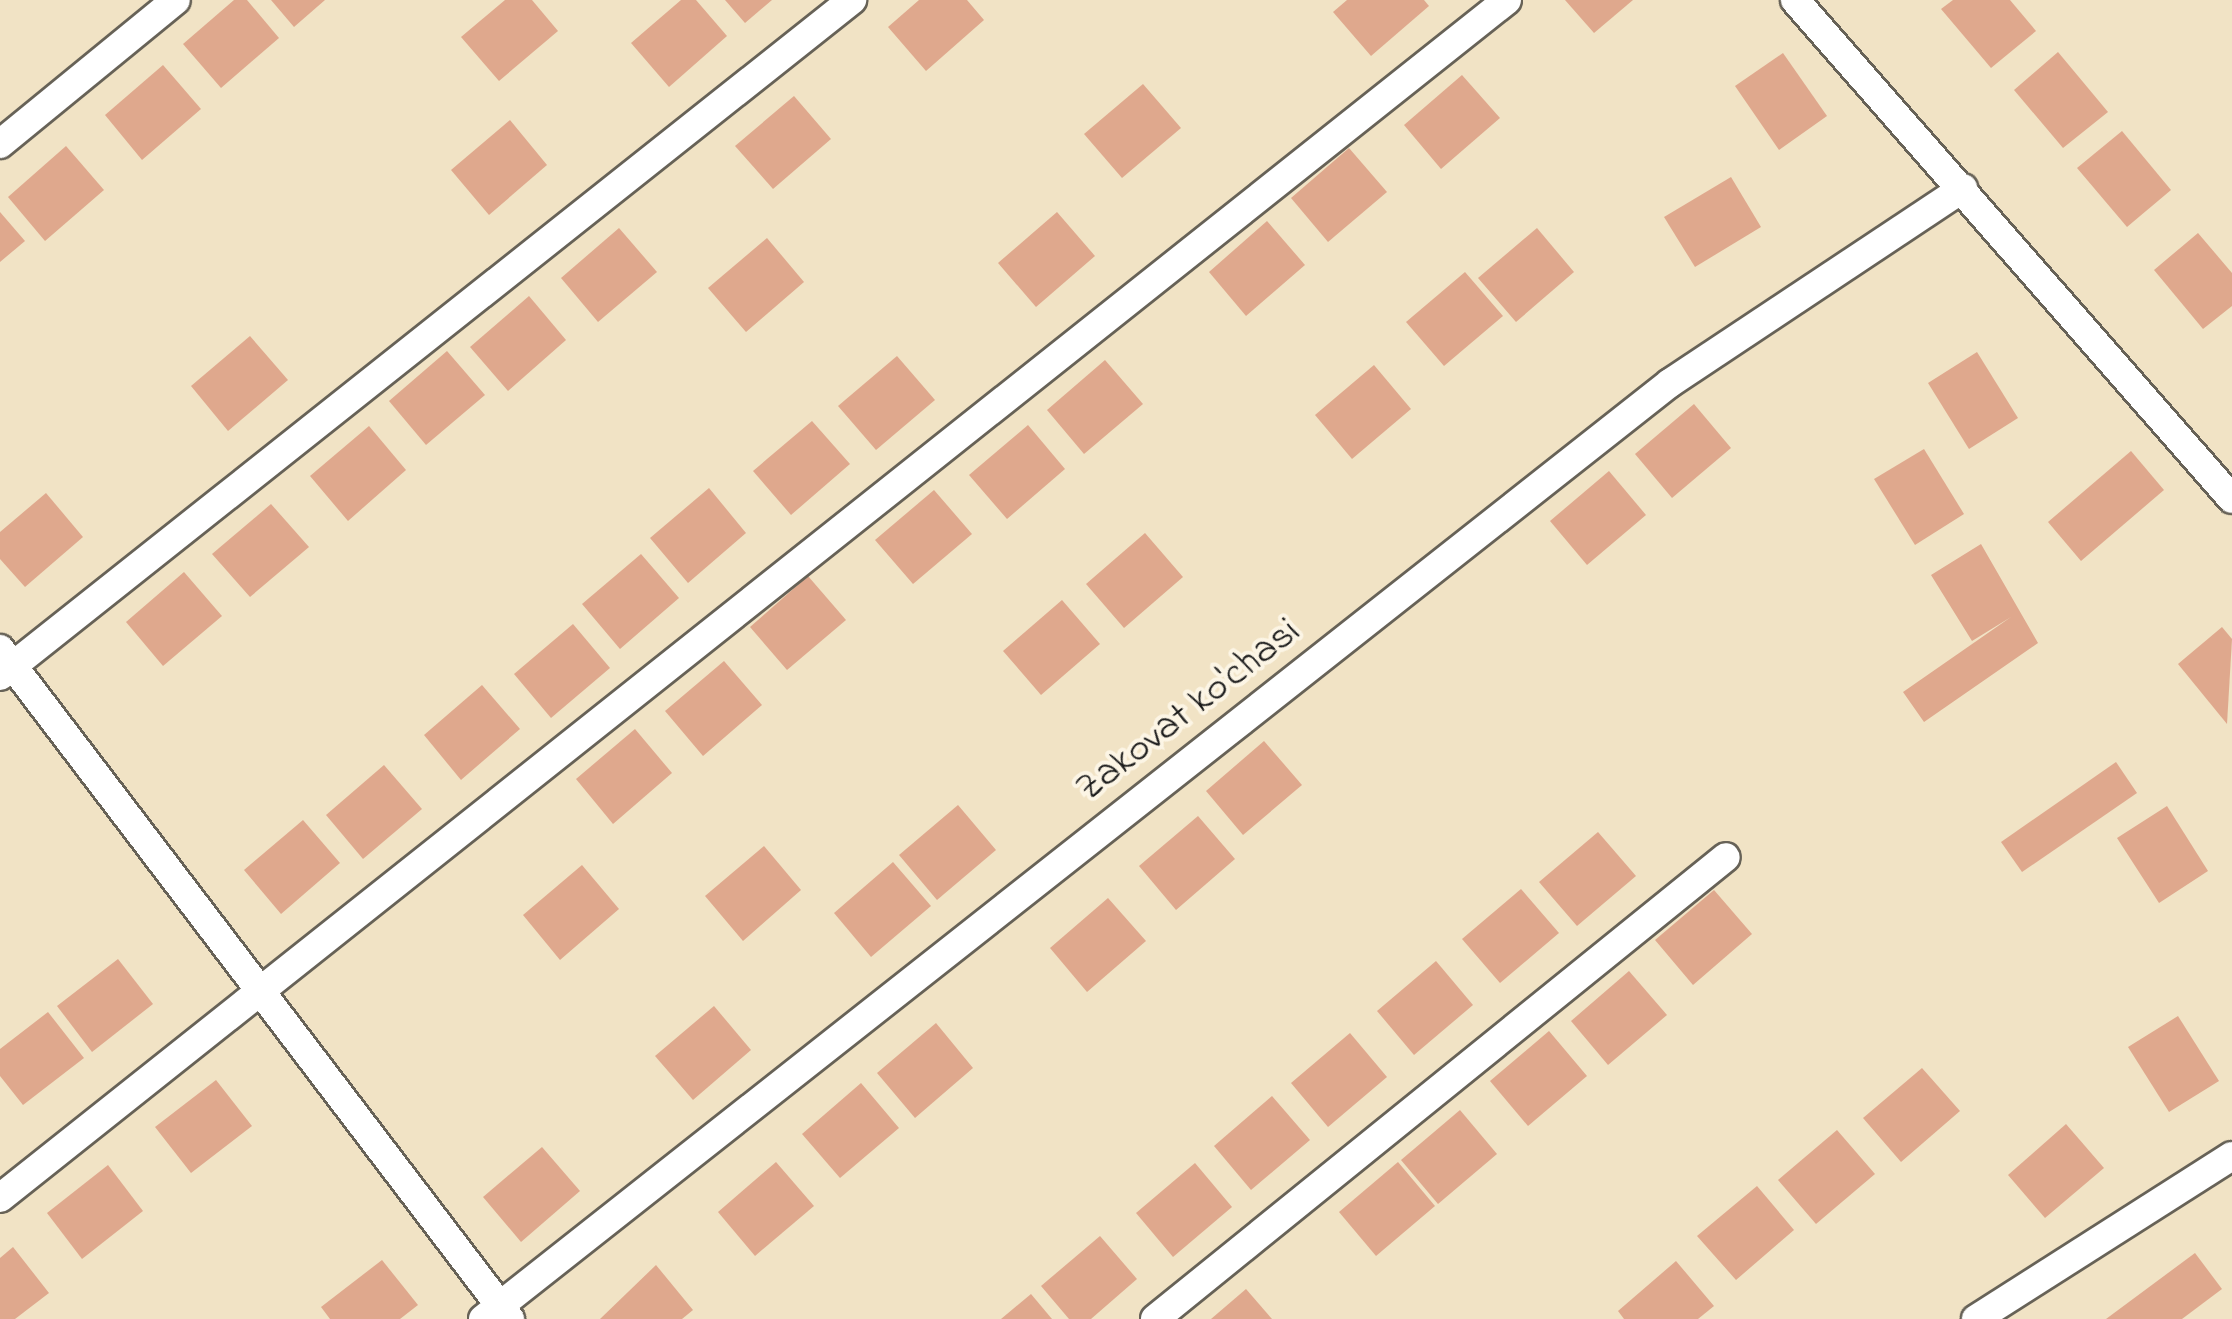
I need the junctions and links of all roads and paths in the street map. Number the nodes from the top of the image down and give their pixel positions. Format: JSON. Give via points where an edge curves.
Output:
{"nodes":[{"id":1,"x":176,"y":0,"type":"edge"},
{"id":2,"x":852,"y":0,"type":"edge"},
{"id":3,"x":1507,"y":0,"type":"edge"},
{"id":4,"x":1795,"y":0,"type":"edge"},
{"id":5,"x":0,"y":144,"type":"edge"},
{"id":6,"x":1962,"y":188,"type":"junction"},
{"id":7,"x":2232,"y":499,"type":"edge"},
{"id":8,"x":4,"y":664,"type":"edge"},
{"id":9,"x":1726,"y":857,"type":"dead end"},
{"id":10,"x":266,"y":993,"type":"junction"},
{"id":11,"x":2232,"y":1156,"type":"edge"},
{"id":12,"x":0,"y":1198,"type":"edge"},
{"id":13,"x":498,"y":1315,"type":"edge"},
{"id":14,"x":1156,"y":1319,"type":"edge"},
{"id":15,"x":1976,"y":1319,"type":"edge"}],
"edges":[{"from":1,"to":5,"type":"street"},
{"from":2,"to":8,"type":"street"},
{"from":3,"to":10,"type":"street"},
{"from":4,"to":6,"type":"street"},
{"from":6,"to":7,"type":"street"},
{"from":6,"to":13,"type":"street","name":"Zakovat ko'chasi","via":[[1670,383]]},
{"from":8,"to":10,"type":"street"},
{"from":9,"to":14,"type":"street"},
{"from":10,"to":12,"type":"street"},
{"from":10,"to":13,"type":"street"},
{"from":11,"to":15,"type":"street"}]}
